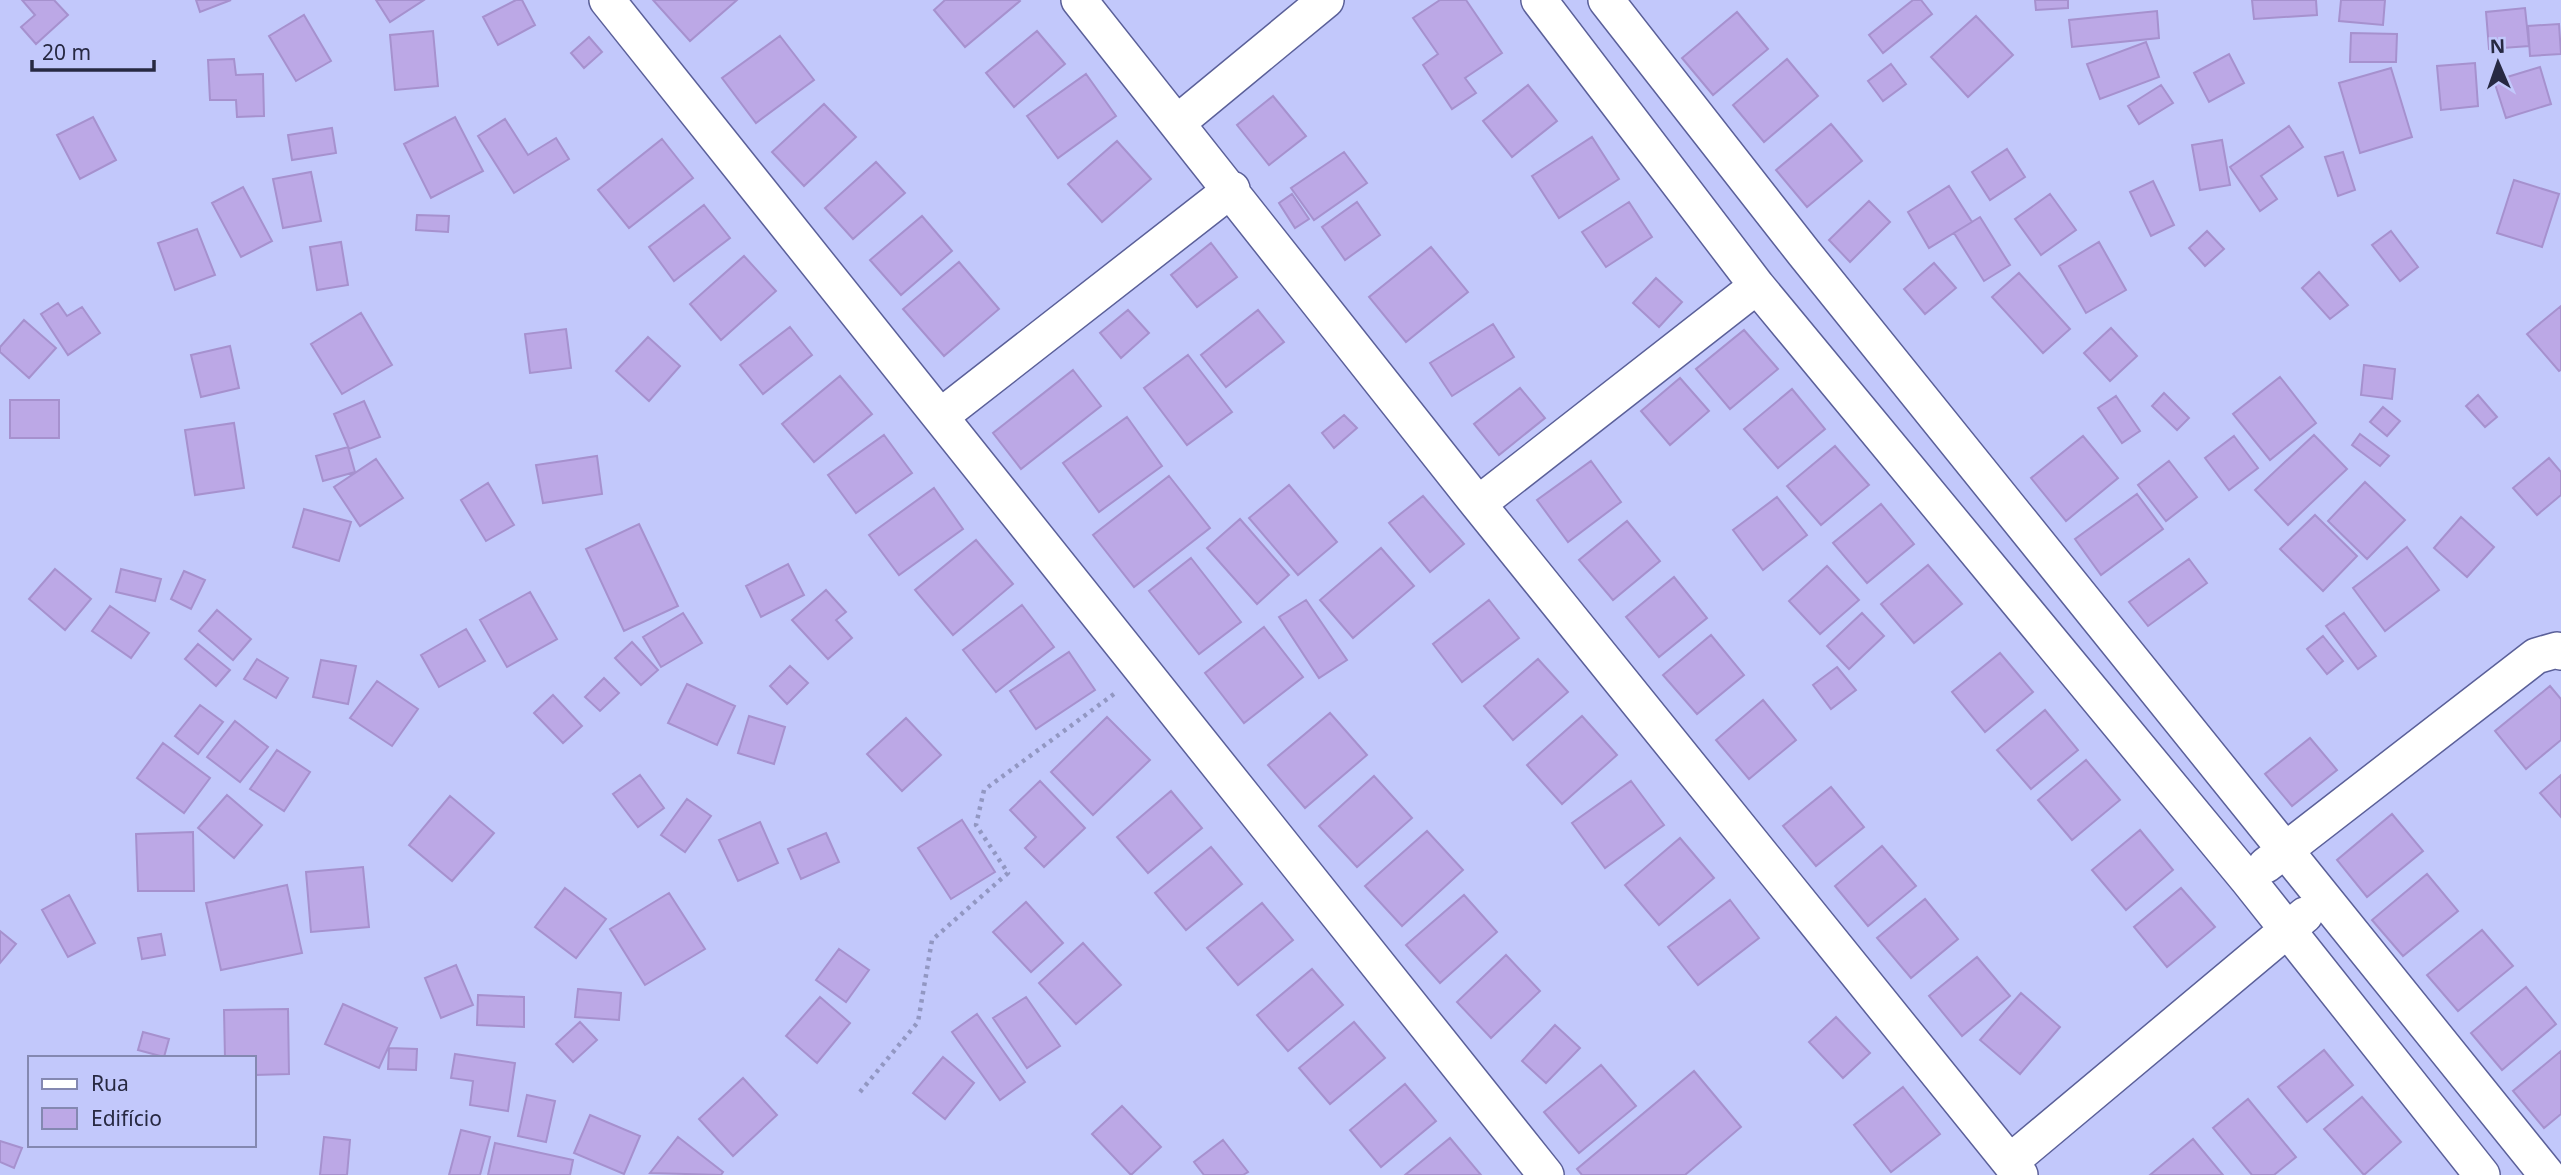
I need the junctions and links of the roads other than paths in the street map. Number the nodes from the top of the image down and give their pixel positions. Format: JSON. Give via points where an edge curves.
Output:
{"nodes":[{"id":1,"x":607,"y":0,"type":"edge"},
{"id":2,"x":1079,"y":0,"type":"edge"},
{"id":3,"x":1326,"y":0,"type":"edge"},
{"id":4,"x":1539,"y":0,"type":"edge"},
{"id":5,"x":1606,"y":0,"type":"edge"},
{"id":6,"x":1177,"y":122,"type":"junction"},
{"id":7,"x":1232,"y":190,"type":"junction"},
{"id":8,"x":1757,"y":286,"type":"junction"},
{"id":9,"x":941,"y":416,"type":"junction"},
{"id":10,"x":1478,"y":504,"type":"junction"},
{"id":11,"x":2061,"y":573,"type":"junction"},
{"id":12,"x":2023,"y":608,"type":"junction"},
{"id":13,"x":2561,"y":652,"type":"edge"},
{"id":14,"x":2283,"y":850,"type":"junction"},
{"id":15,"x":2248,"y":880,"type":"junction"},
{"id":16,"x":2324,"y":900,"type":"junction"},
{"id":17,"x":2287,"y":931,"type":"junction"},
{"id":18,"x":2015,"y":1168,"type":"edge"},
{"id":19,"x":1546,"y":1175,"type":"edge"},
{"id":20,"x":2482,"y":1175,"type":"edge"},
{"id":21,"x":2547,"y":1175,"type":"edge"}],
"edges":[{"from":1,"to":9,"type":"street"},
{"from":2,"to":6,"type":"street"},
{"from":3,"to":6,"type":"street"},
{"from":4,"to":8,"type":"street"},
{"from":5,"to":11,"type":"street"},
{"from":6,"to":7,"type":"street"},
{"from":7,"to":9,"type":"street"},
{"from":7,"to":10,"type":"street"},
{"from":8,"to":10,"type":"street"},
{"from":8,"to":12,"type":"street"},
{"from":9,"to":19,"type":"street"},
{"from":10,"to":18,"type":"street"},
{"from":11,"to":12,"type":"street"},
{"from":11,"to":14,"type":"street"},
{"from":12,"to":15,"type":"street"},
{"from":13,"to":14,"type":"street","via":[[2536,656]]},
{"from":14,"to":15,"type":"street"},
{"from":14,"to":16,"type":"street"},
{"from":15,"to":17,"type":"street"},
{"from":16,"to":17,"type":"street"},
{"from":16,"to":21,"type":"street"},
{"from":17,"to":18,"type":"street"},
{"from":17,"to":20,"type":"street"}]}
